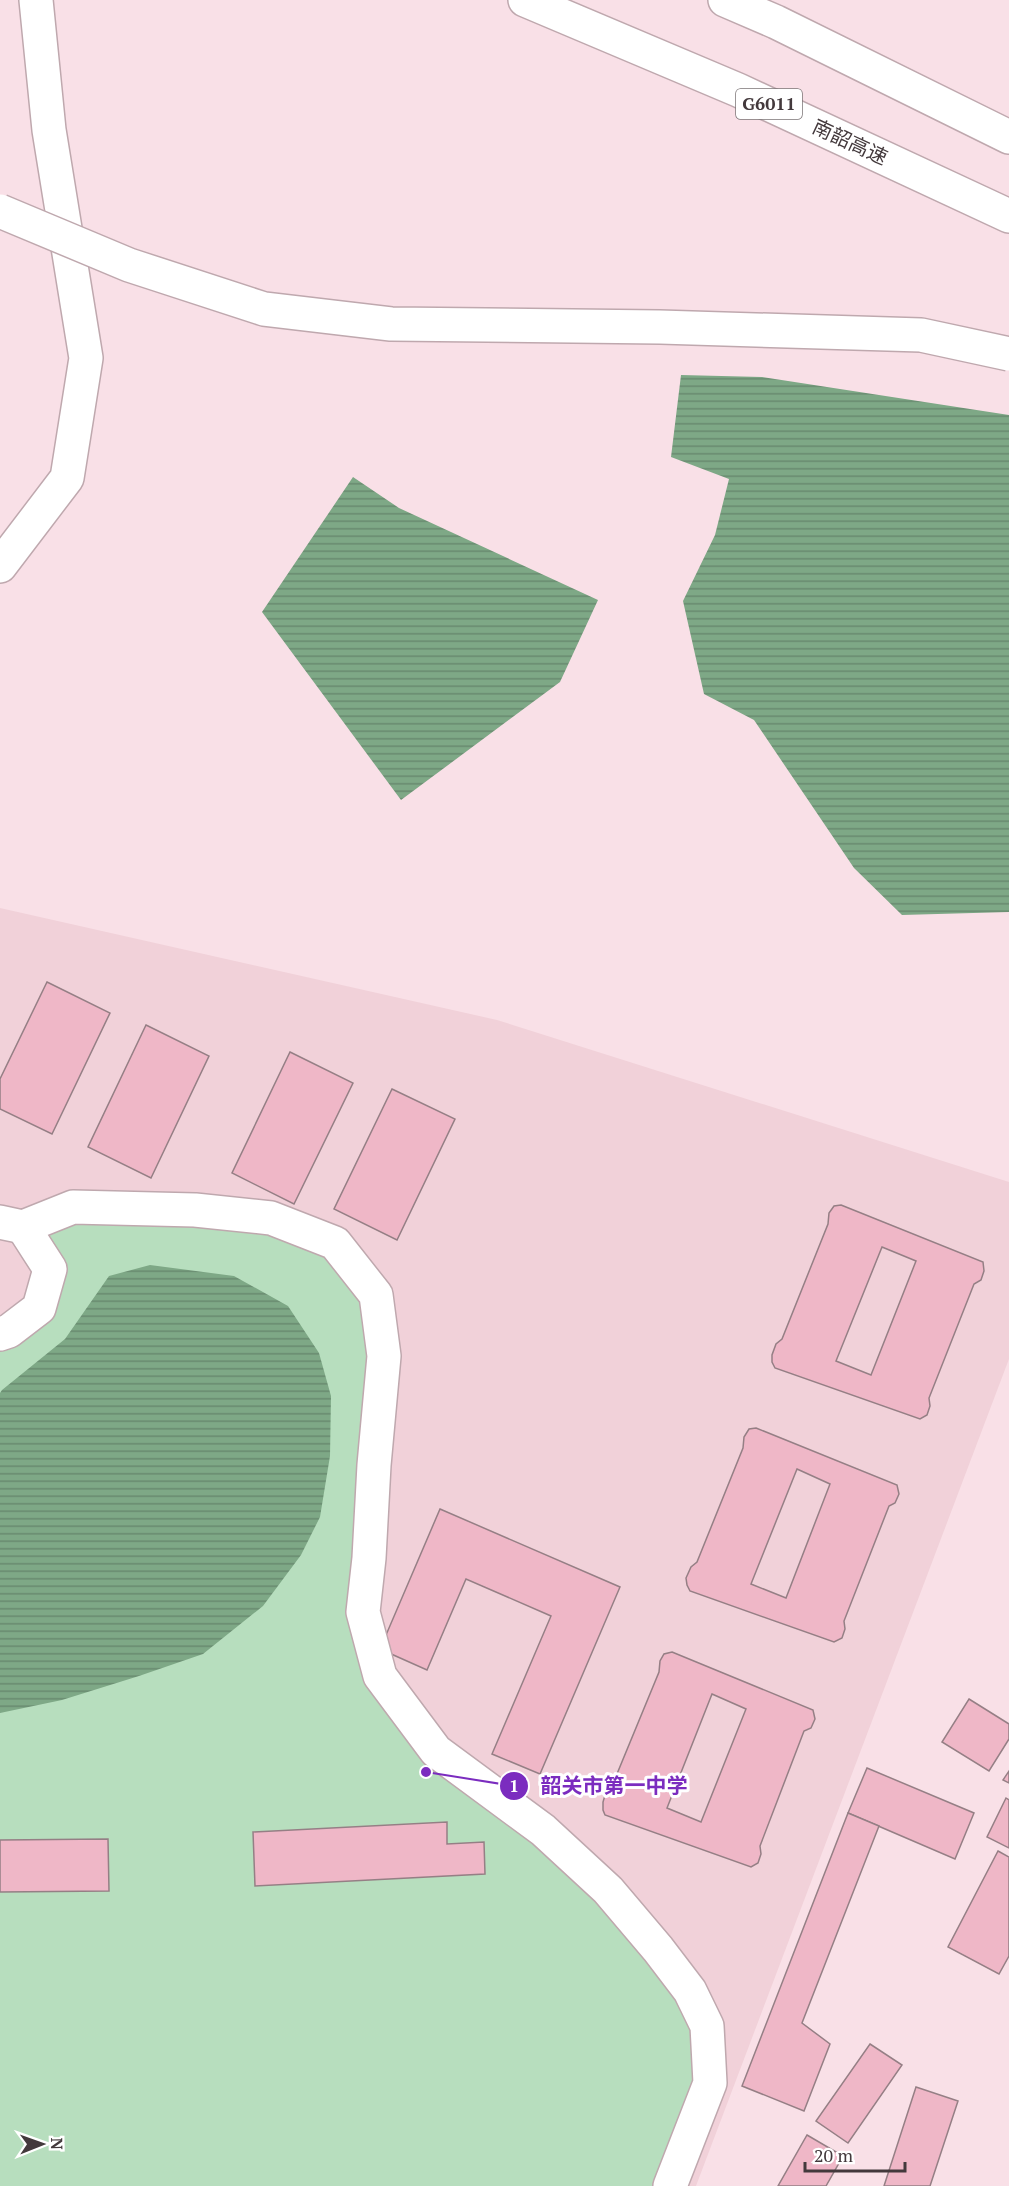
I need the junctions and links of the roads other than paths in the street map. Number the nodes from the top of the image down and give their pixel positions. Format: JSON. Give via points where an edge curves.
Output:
{"nodes":[{"id":1,"x":36,"y":0,"type":"edge"},
{"id":2,"x":525,"y":0,"type":"edge"},
{"id":3,"x":725,"y":0,"type":"edge"},
{"id":4,"x":742,"y":0,"type":"edge"},
{"id":5,"x":776,"y":22,"type":"junction"},
{"id":6,"x":1009,"y":137,"type":"edge"},
{"id":7,"x":0,"y":211,"type":"edge"},
{"id":8,"x":1009,"y":216,"type":"edge"},
{"id":9,"x":1009,"y":354,"type":"edge"},
{"id":10,"x":0,"y":566,"type":"edge"},
{"id":11,"x":12,"y":1224,"type":"edge"},
{"id":12,"x":0,"y":1334,"type":"edge"},
{"id":13,"x":670,"y":2186,"type":"edge"}],
"edges":[{"from":1,"to":10,"type":"main road","via":[[49,130],[86,358],[67,478]]},
{"from":2,"to":8,"type":"main road","name":"南韶高速","number":"G6011","via":[[738,90]]},
{"from":3,"to":5,"type":"main road"},
{"from":4,"to":5,"type":"main road"},
{"from":5,"to":6,"type":"main road"},
{"from":7,"to":9,"type":"main road","bridge":true,"via":[[129,265],[264,309],[392,324],[921,335]]},
{"from":11,"to":12,"type":"main road","via":[[50,1269],[39,1308]]},
{"from":11,"to":13,"type":"main road","via":[[73,1207],[195,1210],[271,1218],[335,1243],[376,1294],[384,1356],[363,1612],[380,1676],[436,1751],[543,1830],[608,1890],[690,1991],[707,2026],[710,2083]]}]}
